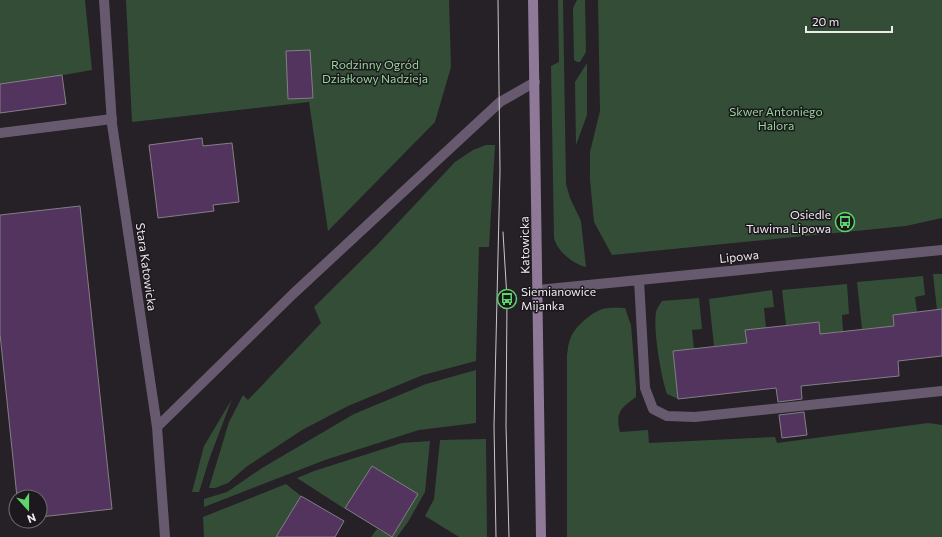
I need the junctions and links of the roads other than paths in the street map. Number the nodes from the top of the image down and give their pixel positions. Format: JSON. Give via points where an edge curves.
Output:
{"nodes":[{"id":1,"x":104,"y":0,"type":"edge"},
{"id":2,"x":534,"y":0,"type":"edge"},
{"id":3,"x":535,"y":82,"type":"junction"},
{"id":4,"x":112,"y":119,"type":"junction"},
{"id":5,"x":0,"y":132,"type":"edge"},
{"id":6,"x":942,"y":250,"type":"edge"},
{"id":7,"x":639,"y":280,"type":"junction"},
{"id":8,"x":538,"y":290,"type":"junction"},
{"id":9,"x":942,"y":391,"type":"edge"},
{"id":10,"x":157,"y":427,"type":"junction"},
{"id":11,"x":165,"y":537,"type":"edge"},
{"id":12,"x":541,"y":537,"type":"edge"}],
"edges":[{"from":1,"to":4,"type":"street","name":"Stara Katowicka"},
{"from":2,"to":3,"type":"main road","name":"Katowicka"},
{"from":3,"to":8,"type":"main road","name":"Katowicka"},
{"from":3,"to":10,"type":"street","via":[[500,102],[293,294]]},
{"from":4,"to":5,"type":"street"},
{"from":4,"to":10,"type":"street","name":"Stara Katowicka"},
{"from":6,"to":7,"type":"street","name":"Lipowa"},
{"from":7,"to":8,"type":"street","name":"Lipowa"},
{"from":7,"to":9,"type":"street","via":[[645,388],[653,409],[667,416],[695,417]]},
{"from":8,"to":12,"type":"main road","name":"Katowicka"},
{"from":10,"to":11,"type":"street","name":"Stara Katowicka"}]}
